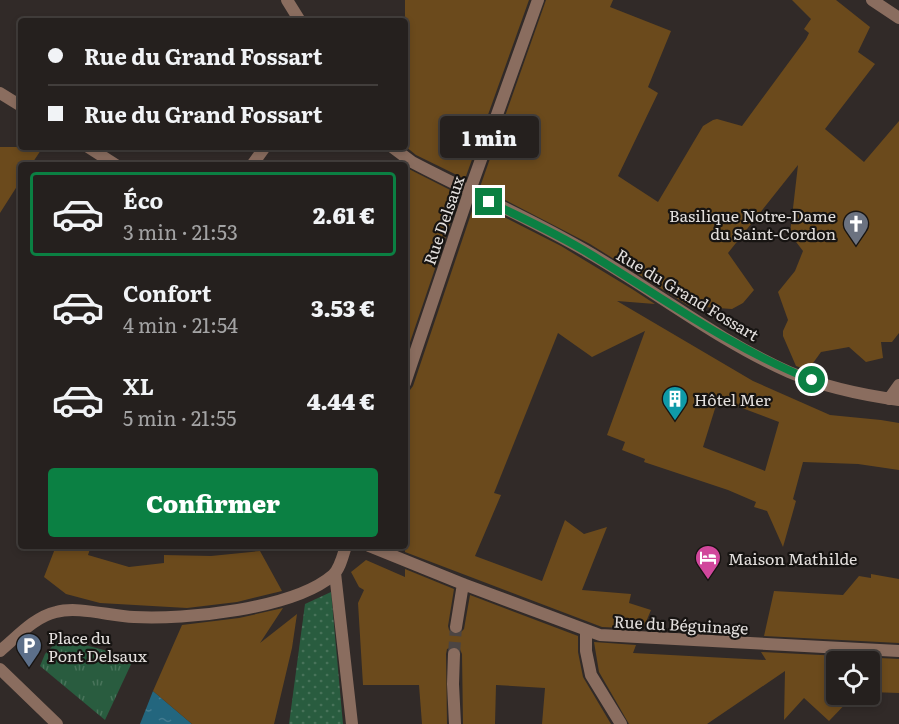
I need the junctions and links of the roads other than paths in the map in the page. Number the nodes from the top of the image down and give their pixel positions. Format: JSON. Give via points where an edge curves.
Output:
{"nodes":[{"id":1,"x":286,"y":0,"type":"edge"},
{"id":2,"x":538,"y":0,"type":"edge"},
{"id":3,"x":872,"y":0,"type":"edge"},
{"id":4,"x":895,"y":16,"type":"edge"},
{"id":5,"x":298,"y":18,"type":"edge"},
{"id":6,"x":0,"y":93,"type":"edge"},
{"id":7,"x":18,"y":104,"type":"edge"},
{"id":8,"x":93,"y":150,"type":"edge"},
{"id":9,"x":396,"y":150,"type":"edge"},
{"id":10,"x":111,"y":162,"type":"edge"},
{"id":11,"x":469,"y":193,"type":"junction"},
{"id":12,"x":408,"y":374,"type":"edge"},
{"id":13,"x":899,"y":385,"type":"edge"},
{"id":14,"x":894,"y":399,"type":"edge"},
{"id":15,"x":345,"y":549,"type":"edge"},
{"id":16,"x":376,"y":549,"type":"edge"},
{"id":17,"x":335,"y":573,"type":"junction"},
{"id":18,"x":463,"y":584,"type":"junction"},
{"id":19,"x":456,"y":627,"type":"tunnel mouth"},
{"id":20,"x":586,"y":632,"type":"junction"},
{"id":21,"x":0,"y":651,"type":"edge"},
{"id":22,"x":899,"y":651,"type":"edge"},
{"id":23,"x":454,"y":654,"type":"tunnel mouth"},
{"id":24,"x":0,"y":669,"type":"edge"},
{"id":25,"x":57,"y":724,"type":"edge"},
{"id":26,"x":352,"y":724,"type":"edge"},
{"id":27,"x":455,"y":724,"type":"edge"},
{"id":28,"x":621,"y":724,"type":"edge"}],
"edges":[{"from":1,"to":5,"type":"street"},
{"from":2,"to":11,"type":"street","name":"Rue Delsaux"},
{"from":3,"to":4,"type":"street"},
{"from":6,"to":7,"type":"street"},
{"from":8,"to":10,"type":"street"},
{"from":9,"to":11,"type":"street","name":"Rue du Grand Fossart"},
{"from":11,"to":12,"type":"street","name":"Rue Delsaux"},
{"from":11,"to":14,"type":"street","name":"Rue du Grand Fossart","via":[[574,244],[729,340],[789,372],[831,386]]},
{"from":13,"to":14,"type":"street"},
{"from":15,"to":17,"type":"street"},
{"from":16,"to":18,"type":"street","name":"Rue du Béguinage"},
{"from":17,"to":21,"type":"street","via":[[316,586],[258,607],[136,617],[63,610],[33,623]]},
{"from":17,"to":26,"type":"street"},
{"from":18,"to":19,"type":"street"},
{"from":18,"to":20,"type":"street","name":"Rue du Béguinage"},
{"from":20,"to":22,"type":"street","name":"Rue du Béguinage","via":[[613,637]]},
{"from":20,"to":28,"type":"street","via":[[591,675]]},
{"from":23,"to":27,"type":"street"},
{"from":24,"to":25,"type":"street"}]}
